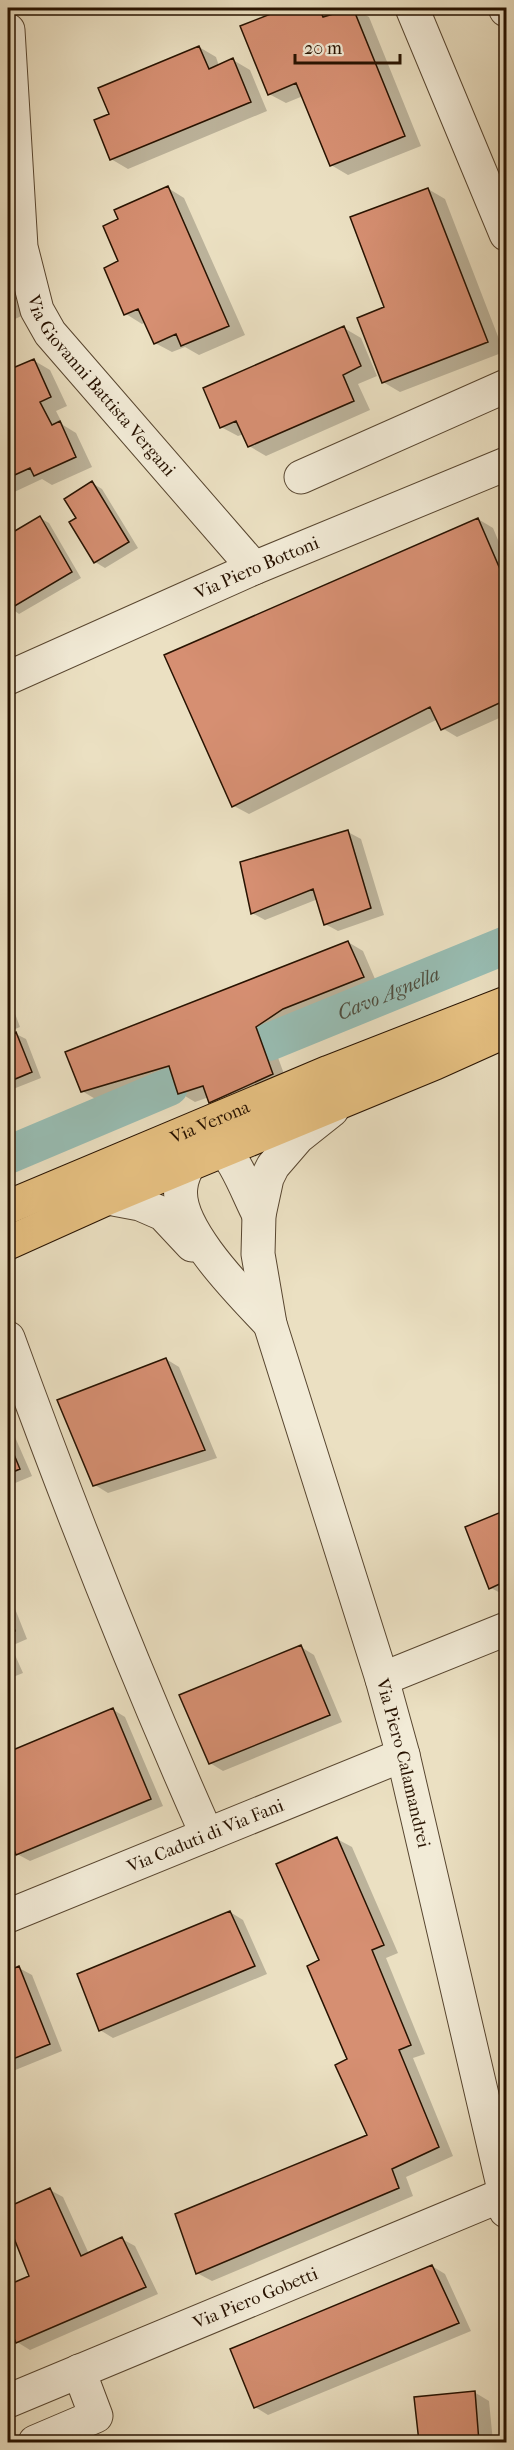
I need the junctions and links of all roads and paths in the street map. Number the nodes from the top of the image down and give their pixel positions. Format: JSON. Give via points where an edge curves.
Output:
{"nodes":[{"id":1,"x":412,"y":8,"type":"edge"},
{"id":2,"x":8,"y":30,"type":"edge"},
{"id":3,"x":507,"y":234,"type":"edge"},
{"id":4,"x":507,"y":386,"type":"edge"},
{"id":5,"x":507,"y":464,"type":"edge"},
{"id":6,"x":301,"y":477,"type":"dead end"},
{"id":7,"x":254,"y":568,"type":"junction"},
{"id":8,"x":8,"y":678,"type":"edge"},
{"id":9,"x":507,"y":1003,"type":"edge"},
{"id":10,"x":507,"y":1031,"type":"edge"},
{"id":11,"x":414,"y":1039,"type":"junction"},
{"id":12,"x":344,"y":1100,"type":"junction"},
{"id":13,"x":206,"y":1152,"type":"junction"},
{"id":14,"x":108,"y":1198,"type":"junction"},
{"id":15,"x":8,"y":1207,"type":"edge"},
{"id":16,"x":259,"y":1215,"type":"junction"},
{"id":17,"x":8,"y":1220,"type":"edge"},
{"id":18,"x":8,"y":1243,"type":"edge"},
{"id":19,"x":221,"y":1272,"type":"junction"},
{"id":20,"x":270,"y":1324,"type":"junction"},
{"id":21,"x":8,"y":1338,"type":"edge"},
{"id":22,"x":507,"y":1629,"type":"edge"},
{"id":23,"x":382,"y":1679,"type":"junction"},
{"id":24,"x":403,"y":1755,"type":"junction"},
{"id":25,"x":207,"y":1835,"type":"junction"},
{"id":26,"x":8,"y":1916,"type":"edge"},
{"id":27,"x":506,"y":2202,"type":"edge"},
{"id":28,"x":79,"y":2371,"type":"junction"},
{"id":29,"x":8,"y":2401,"type":"edge"},
{"id":30,"x":35,"y":2442,"type":"edge"}],
"edges":[{"from":1,"to":3,"type":"street"},
{"from":2,"to":7,"type":"street","name":"Via Giovanni Battista Vergani","via":[[21,247],[37,310],[50,333]]},
{"from":4,"to":6,"type":"street"},
{"from":5,"to":7,"type":"street","name":"Via Piero Bottoni"},
{"from":7,"to":8,"type":"street","name":"Via Piero Bottoni"},
{"from":9,"to":11,"type":"main road","name":"Via Verona"},
{"from":10,"to":12,"type":"main road","name":"Via Verona"},
{"from":11,"to":13,"type":"street","name":"Via Verona","via":[[356,1078],[229,1129]]},
{"from":11,"to":15,"type":"main road","name":"Via Verona"},
{"from":12,"to":13,"type":"main road","name":"Via Verona"},
{"from":12,"to":16,"type":"street","name":"Via Piero Calamandrei","via":[[298,1137],[273,1166]]},
{"from":13,"to":14,"type":"main road","name":"Via Verona"},
{"from":13,"to":16,"type":"street","name":"Via Piero Calamandrei","via":[[241,1175]]},
{"from":13,"to":17,"type":"street","name":"Via Verona","via":[[196,1144]]},
{"from":13,"to":19,"type":"street","name":"Via Piero Calamandrei","via":[[181,1187],[183,1209]]},
{"from":14,"to":18,"type":"main road","name":"Via Verona"},
{"from":14,"to":19,"type":"street","name":"Via Piero Calamandrei","via":[[140,1204],[163,1214]]},
{"from":16,"to":20,"type":"street","name":"Via Piero Calamandrei","via":[[258,1254]]},
{"from":19,"to":20,"type":"street","name":"Via Piero Calamandrei"},
{"from":20,"to":23,"type":"street","name":"Via Piero Calamandrei"},
{"from":21,"to":25,"type":"street","via":[[65,1496],[150,1707]]},
{"from":22,"to":23,"type":"street"},
{"from":23,"to":24,"type":"street","name":"Via Piero Calamandrei"},
{"from":24,"to":25,"type":"street","name":"Via Caduti di Via Fani"},
{"from":24,"to":27,"type":"street","name":"Via Piero Calamandrei"},
{"from":25,"to":26,"type":"street","name":"Via Caduti di Via Fani"},
{"from":27,"to":28,"type":"street","name":"Via Piero Gobetti"},
{"from":28,"to":29,"type":"street","name":"Via Piero Gobetti"},
{"from":28,"to":30,"type":"street","via":[[96,2416]]}]}
